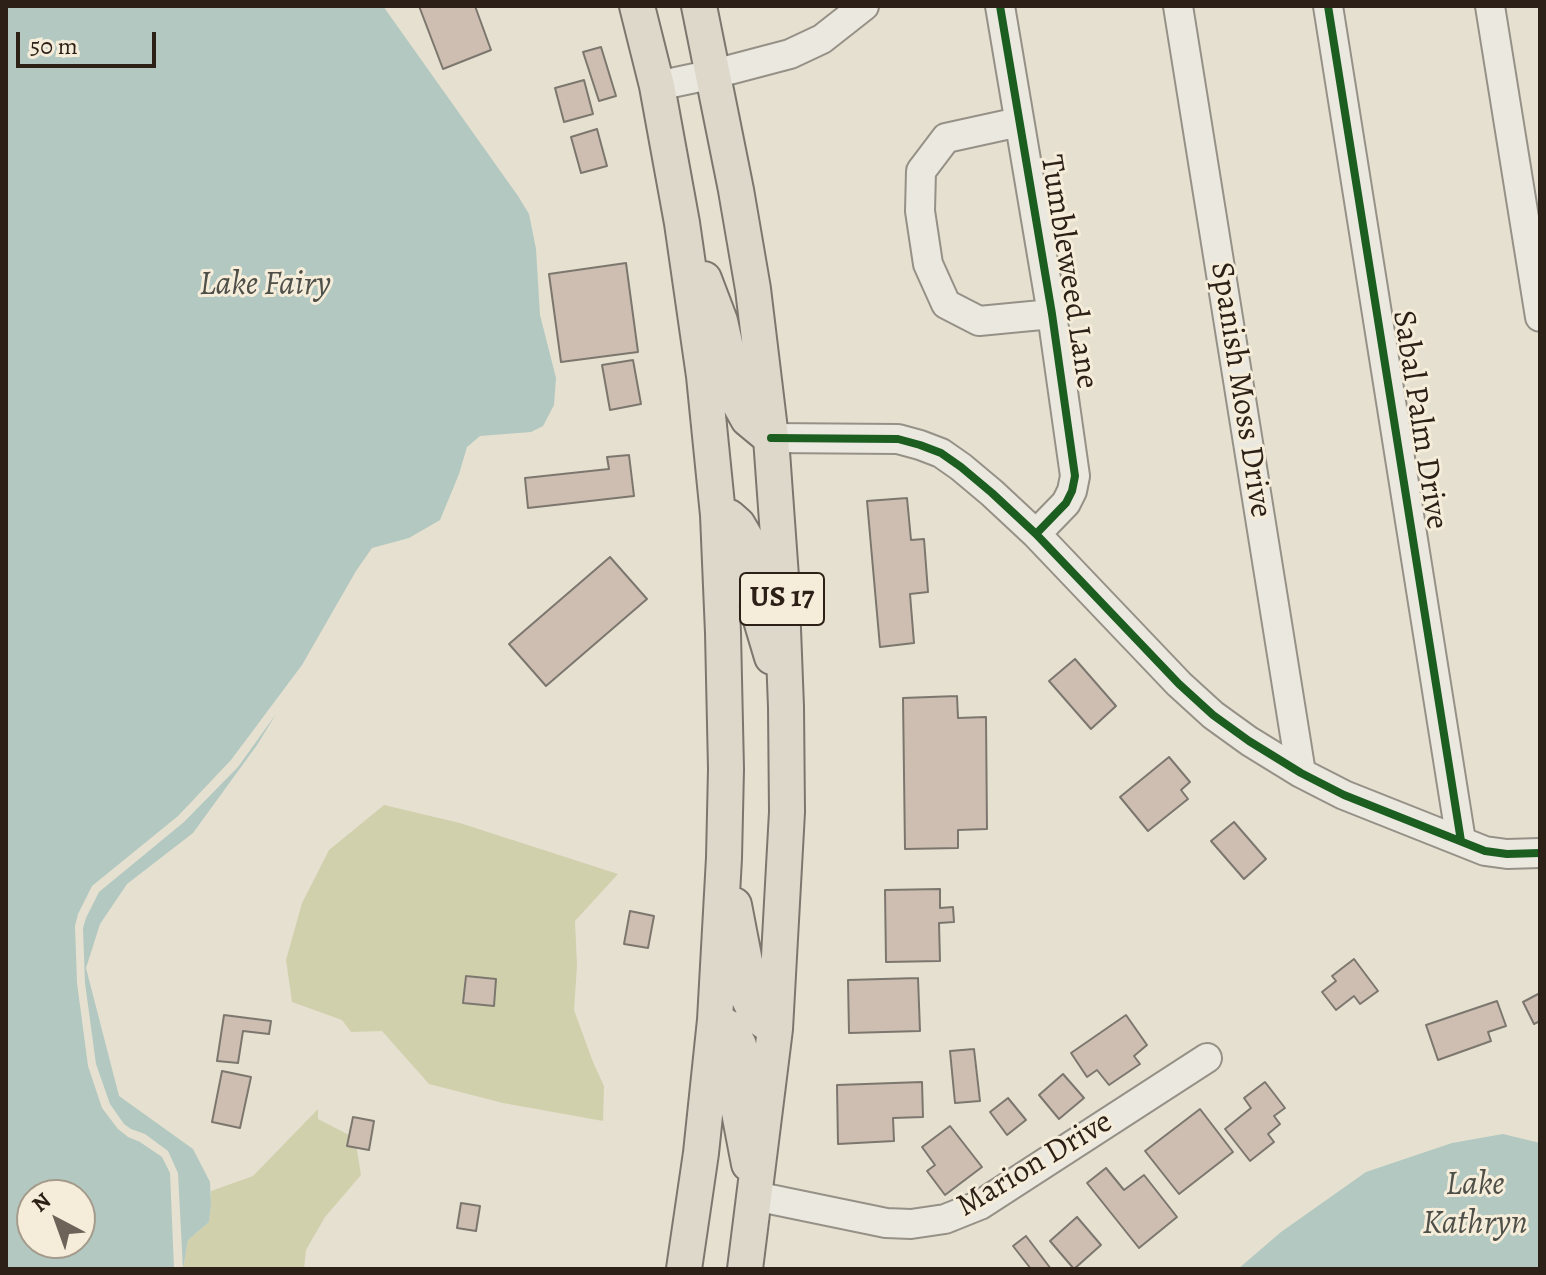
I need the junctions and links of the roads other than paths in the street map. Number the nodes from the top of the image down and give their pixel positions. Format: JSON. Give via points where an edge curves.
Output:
{"nodes":[{"id":1,"x":637,"y":6,"type":"edge"},
{"id":2,"x":699,"y":6,"type":"edge"},
{"id":3,"x":864,"y":6,"type":"edge"},
{"id":4,"x":1000,"y":6,"type":"edge"},
{"id":5,"x":1178,"y":6,"type":"edge"},
{"id":6,"x":1328,"y":6,"type":"edge"},
{"id":7,"x":1490,"y":6,"type":"edge"},
{"id":8,"x":714,"y":74,"type":"junction"},
{"id":9,"x":657,"y":86,"type":"junction"},
{"id":10,"x":1019,"y":122,"type":"junction"},
{"id":11,"x":682,"y":223,"type":"junction"},
{"id":12,"x":1052,"y":314,"type":"junction"},
{"id":13,"x":1540,"y":317,"type":"edge"},
{"id":14,"x":771,"y":438,"type":"junction"},
{"id":15,"x":718,"y":515,"type":"junction"},
{"id":16,"x":1036,"y":534,"type":"junction"},
{"id":17,"x":786,"y":707,"type":"junction"},
{"id":18,"x":1301,"y":773,"type":"junction"},
{"id":19,"x":1461,"y":841,"type":"junction"},
{"id":20,"x":1540,"y":853,"type":"edge"},
{"id":21,"x":724,"y":858,"type":"junction"},
{"id":22,"x":715,"y":1020,"type":"junction"},
{"id":23,"x":775,"y":1029,"type":"junction"},
{"id":24,"x":1207,"y":1058,"type":"dead end"},
{"id":25,"x":755,"y":1196,"type":"junction"},
{"id":26,"x":691,"y":1227,"type":"junction"},
{"id":27,"x":684,"y":1269,"type":"edge"},
{"id":28,"x":694,"y":1269,"type":"edge"},
{"id":29,"x":745,"y":1269,"type":"edge"}],
"edges":[{"from":1,"to":9,"type":"main road","number":"US 17"},
{"from":2,"to":8,"type":"main road","number":"US 17"},
{"from":3,"to":8,"type":"street","via":[[822,39],[790,54]]},
{"from":4,"to":10,"type":"street","name":"Tumbleweed Lane"},
{"from":5,"to":18,"type":"street","name":"Spanish Moss Drive"},
{"from":6,"to":19,"type":"street","name":"Sabal Palm Drive"},
{"from":7,"to":13,"type":"street"},
{"from":8,"to":9,"type":"street"},
{"from":8,"to":14,"type":"main road","number":"US 17","via":[[753,289]]},
{"from":9,"to":11,"type":"main road","number":"US 17"},
{"from":10,"to":12,"type":"street","name":"Tumbleweed Lane"},
{"from":10,"to":12,"type":"street","via":[[946,138],[921,171],[928,264],[946,304],[979,321]]},
{"from":11,"to":14,"type":"main road","via":[[720,321],[738,401],[748,419]]},
{"from":11,"to":15,"type":"main road","number":"US 17"},
{"from":12,"to":16,"type":"street","name":"Tumbleweed Lane","via":[[1075,476],[1066,503]]},
{"from":14,"to":16,"type":"street","via":[[898,439],[920,445],[961,467]]},
{"from":14,"to":17,"type":"main road","number":"US 17"},
{"from":15,"to":17,"type":"main road","via":[[729,517],[745,537],[752,590]]},
{"from":15,"to":21,"type":"main road","number":"US 17"},
{"from":16,"to":18,"type":"street","via":[[1213,715]]},
{"from":17,"to":23,"type":"main road","number":"US 17","via":[[787,812]]},
{"from":18,"to":19,"type":"street"},
{"from":19,"to":20,"type":"street","via":[[1485,851]]},
{"from":21,"to":22,"type":"main road","number":"US 17"},
{"from":21,"to":23,"type":"main road","via":[[746,967],[746,993],[757,1016]]},
{"from":22,"to":25,"type":"main road","via":[[729,1028],[739,1045],[739,1112]]},
{"from":22,"to":26,"type":"main road","number":"US 17"},
{"from":23,"to":25,"type":"main road","number":"US 17"},
{"from":24,"to":25,"type":"street","name":"Marion Drive","via":[[980,1205],[945,1219],[886,1223]]},
{"from":25,"to":29,"type":"main road","number":"US 17"},
{"from":26,"to":27,"type":"main road","number":"US 17"},
{"from":26,"to":28,"type":"main road"}]}
